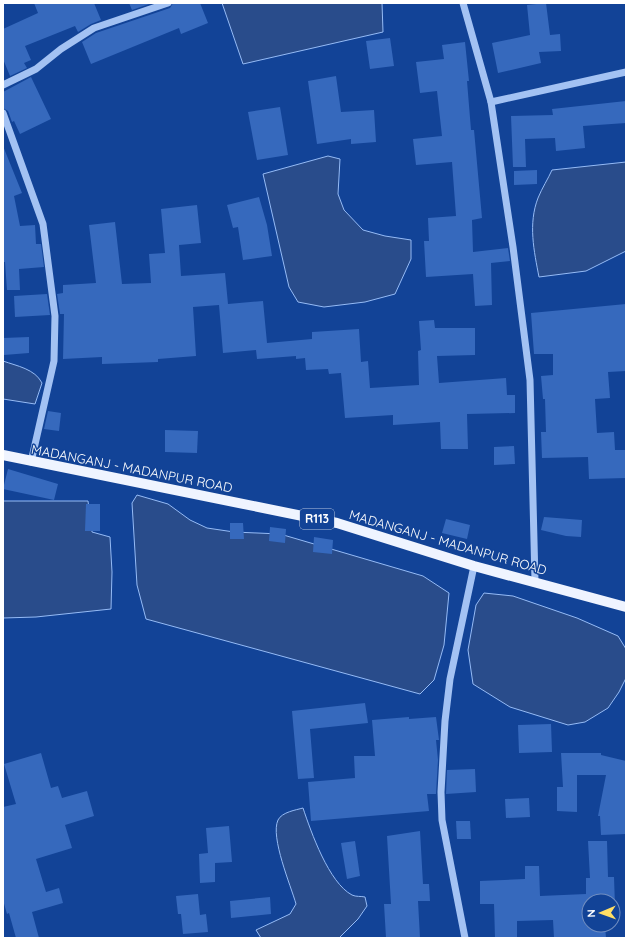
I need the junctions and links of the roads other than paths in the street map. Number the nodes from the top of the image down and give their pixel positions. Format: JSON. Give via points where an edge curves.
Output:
{"nodes":[{"id":1,"x":168,"y":3,"type":"edge"},
{"id":2,"x":463,"y":3,"type":"edge"},
{"id":3,"x":626,"y":72,"type":"edge"},
{"id":4,"x":3,"y":85,"type":"edge"},
{"id":5,"x":490,"y":102,"type":"junction"},
{"id":6,"x":3,"y":113,"type":"edge"},
{"id":7,"x":3,"y":455,"type":"edge"},
{"id":8,"x":31,"y":462,"type":"junction"},
{"id":9,"x":474,"y":566,"type":"junction"},
{"id":10,"x":535,"y":581,"type":"junction"},
{"id":11,"x":626,"y":607,"type":"edge"},
{"id":12,"x":465,"y":938,"type":"edge"}],
"edges":[{"from":1,"to":4,"type":"street","via":[[94,28],[36,69]]},
{"from":2,"to":5,"type":"street"},
{"from":3,"to":5,"type":"street"},
{"from":5,"to":10,"type":"street","via":[[513,247],[530,380]]},
{"from":6,"to":8,"type":"street","via":[[43,224],[55,316],[54,361]]},
{"from":7,"to":8,"type":"main road","name":"MADANGANJ - MADANPUR ROAD","number":"R113"},
{"from":8,"to":9,"type":"main road","name":"MADANGANJ - MADANPUR ROAD","number":"R113","via":[[337,523]]},
{"from":9,"to":10,"type":"main road","name":"MADANGANJ - MADANPUR ROAD","number":"R113"},
{"from":9,"to":12,"type":"street","via":[[450,679],[441,792],[442,820]]},
{"from":10,"to":11,"type":"main road","name":"MADANGANJ - MADANPUR ROAD","number":"R113"}]}
